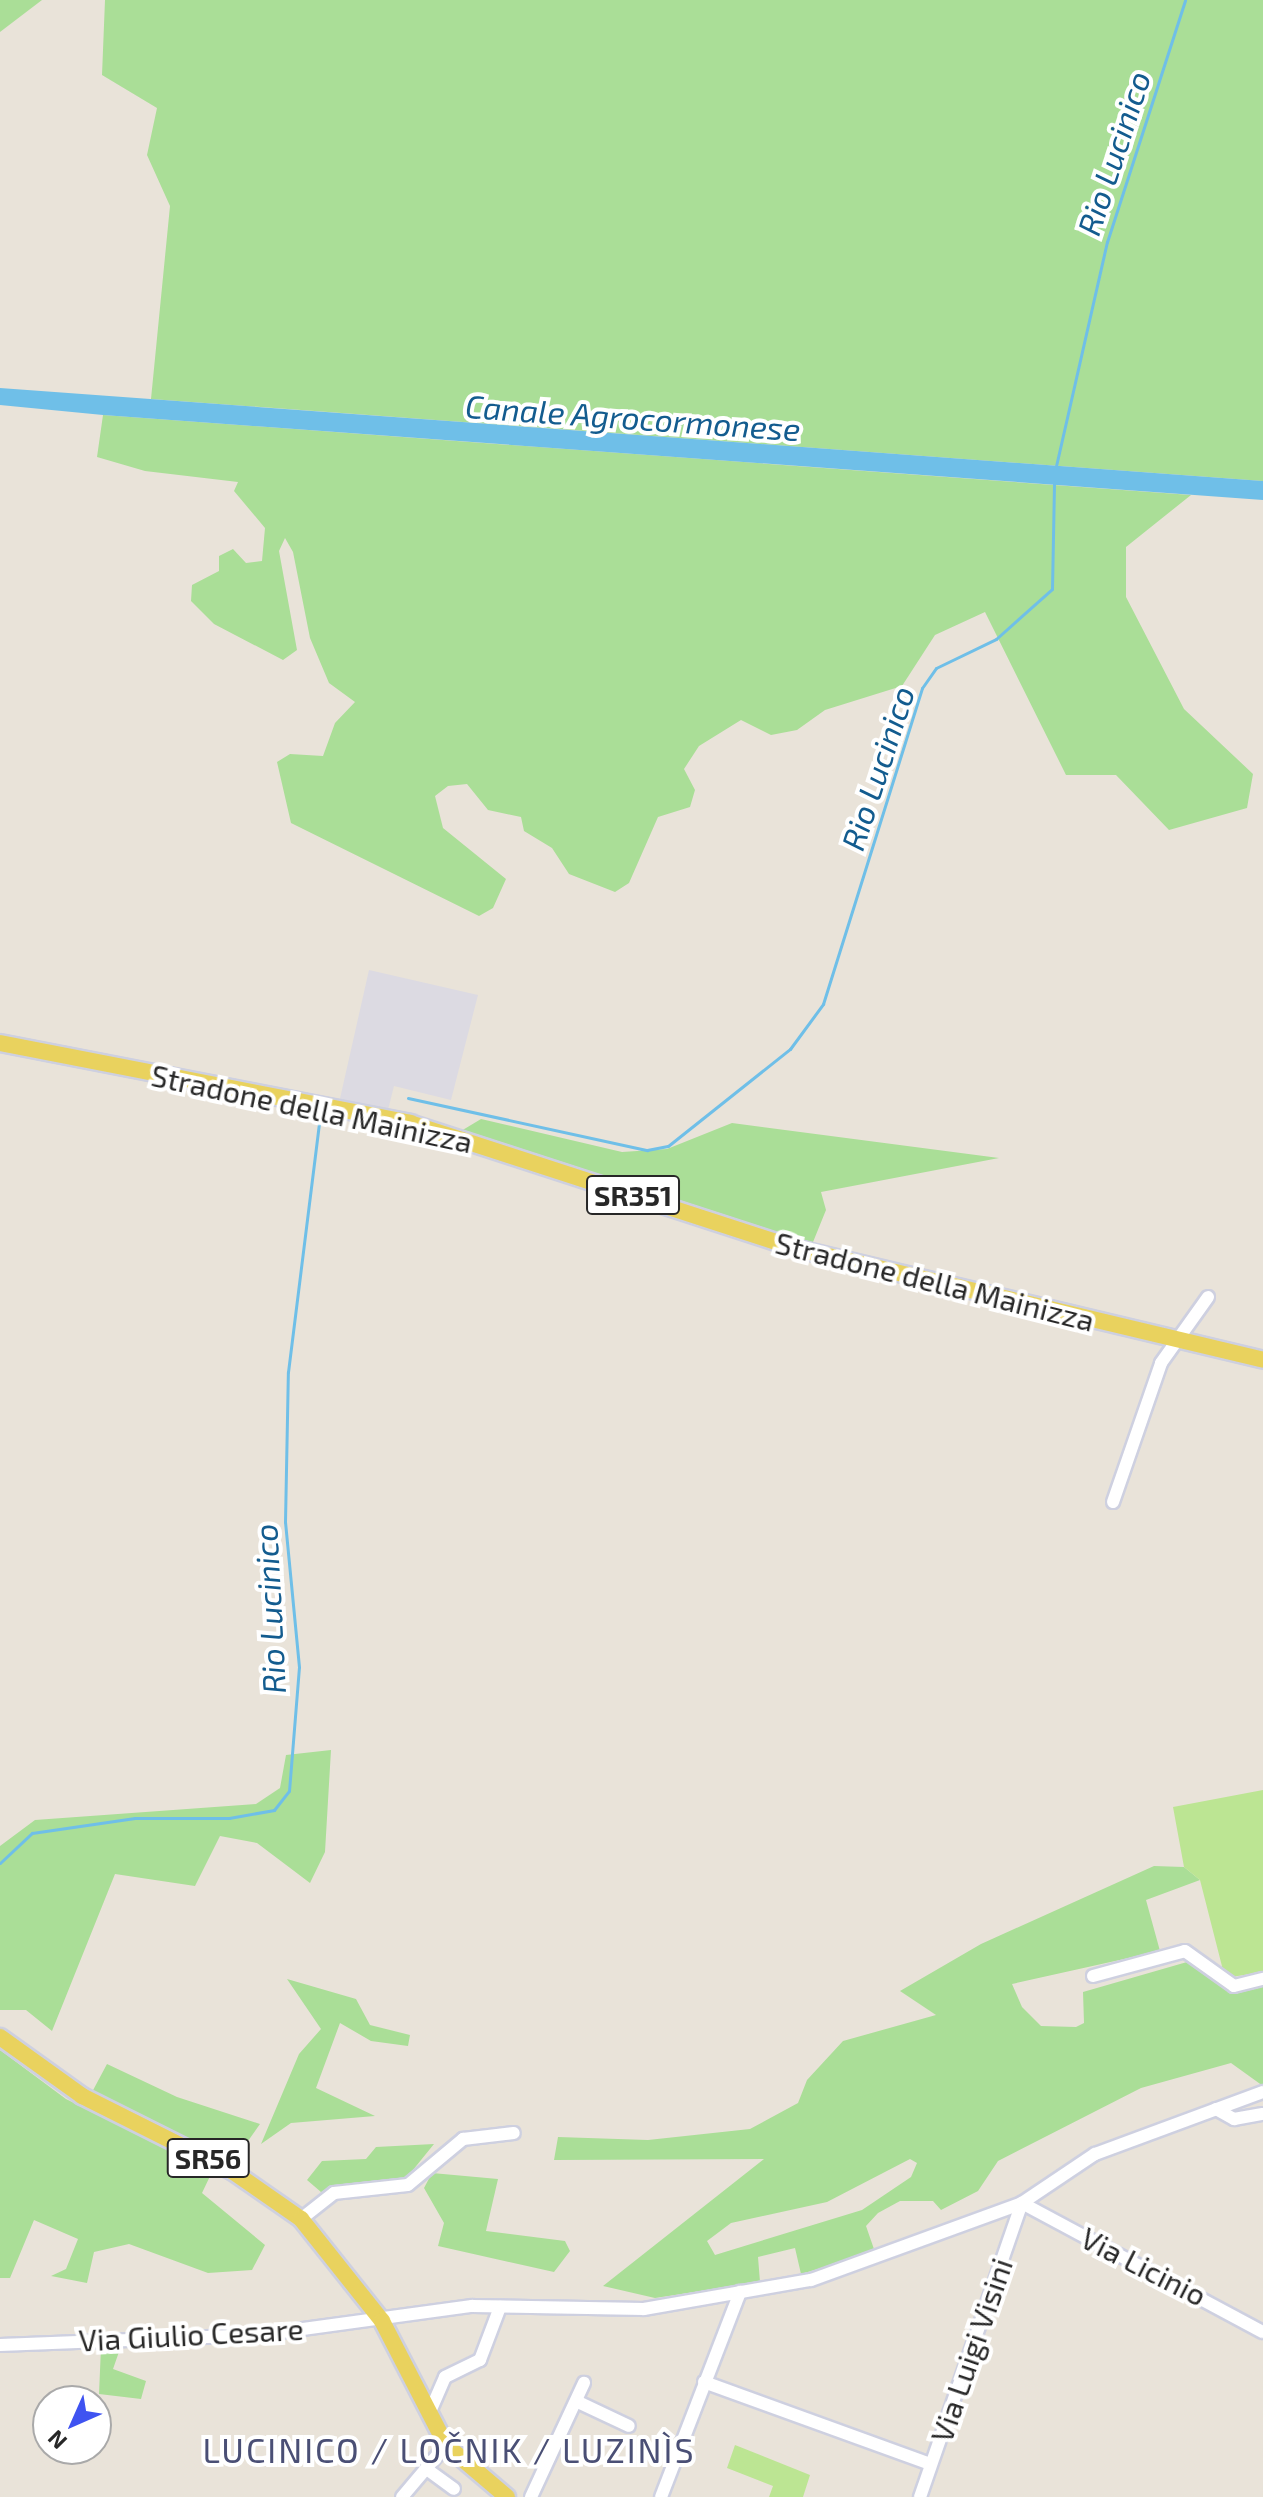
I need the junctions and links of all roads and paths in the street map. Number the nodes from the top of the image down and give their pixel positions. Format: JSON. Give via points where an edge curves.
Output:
{"nodes":[{"id":1,"x":0,"y":1043,"type":"edge"},
{"id":2,"x":1208,"y":1297,"type":"dead end"},
{"id":3,"x":1174,"y":1340,"type":"junction"},
{"id":4,"x":1263,"y":1360,"type":"edge"},
{"id":5,"x":1113,"y":1502,"type":"dead end"},
{"id":6,"x":1093,"y":1976,"type":"dead end"},
{"id":7,"x":1263,"y":1979,"type":"edge"},
{"id":8,"x":0,"y":2037,"type":"edge"},
{"id":9,"x":1263,"y":2092,"type":"edge"},
{"id":10,"x":1216,"y":2109,"type":"junction"},
{"id":11,"x":1263,"y":2114,"type":"edge"},
{"id":12,"x":514,"y":2133,"type":"dead end"},
{"id":13,"x":1022,"y":2203,"type":"junction"},
{"id":14,"x":301,"y":2219,"type":"junction"},
{"id":15,"x":740,"y":2292,"type":"junction"},
{"id":16,"x":500,"y":2307,"type":"junction"},
{"id":17,"x":382,"y":2321,"type":"junction"},
{"id":18,"x":1263,"y":2332,"type":"edge"},
{"id":19,"x":0,"y":2345,"type":"edge"},
{"id":20,"x":704,"y":2382,"type":"junction"},
{"id":21,"x":584,"y":2383,"type":"dead end"},
{"id":22,"x":578,"y":2402,"type":"junction"},
{"id":23,"x":429,"y":2414,"type":"junction"},
{"id":24,"x":629,"y":2426,"type":"dead end"},
{"id":25,"x":446,"y":2445,"type":"junction"},
{"id":26,"x":931,"y":2464,"type":"junction"},
{"id":27,"x":428,"y":2470,"type":"junction"},
{"id":28,"x":470,"y":2470,"type":"junction"},
{"id":29,"x":454,"y":2493,"type":"edge"},
{"id":30,"x":402,"y":2497,"type":"edge"},
{"id":31,"x":507,"y":2497,"type":"edge"},
{"id":32,"x":531,"y":2497,"type":"edge"},
{"id":33,"x":661,"y":2497,"type":"edge"},
{"id":34,"x":920,"y":2497,"type":"edge"}],
"edges":[{"from":1,"to":3,"type":"main road","name":"Stradone della Mainizza","number":"SR351","via":[[410,1123],[794,1248]]},
{"from":2,"to":3,"type":"street"},
{"from":3,"to":4,"type":"main road","name":"Stradone della Mainizza","number":"SR351"},
{"from":3,"to":5,"type":"street"},
{"from":6,"to":7,"type":"street","via":[[1185,1951],[1234,1986]]},
{"from":8,"to":14,"type":"main road","number":"SR56","via":[[82,2096],[232,2171]]},
{"from":9,"to":10,"type":"street","name":"Via Giulio Cesare"},
{"from":10,"to":11,"type":"street","via":[[1234,2119]]},
{"from":10,"to":13,"type":"street","name":"Via Giulio Cesare","via":[[1095,2154]]},
{"from":12,"to":14,"type":"street","via":[[463,2139],[408,2185],[334,2193]]},
{"from":13,"to":15,"type":"street","name":"Via Giulio Cesare","via":[[892,2255]]},
{"from":13,"to":18,"type":"street","name":"Via Licinio"},
{"from":13,"to":26,"type":"street","name":"Via Luigi Visini"},
{"from":14,"to":17,"type":"main road","number":"SR56"},
{"from":15,"to":16,"type":"street","name":"Via Giulio Cesare","via":[[644,2309]]},
{"from":15,"to":20,"type":"street"},
{"from":16,"to":17,"type":"street","name":"Via Giulio Cesare"},
{"from":16,"to":23,"type":"street","via":[[480,2360],[445,2377]]},
{"from":17,"to":19,"type":"street","name":"Via Giulio Cesare","via":[[259,2335]]},
{"from":17,"to":23,"type":"main road","number":"SR56"},
{"from":20,"to":26,"type":"street"},
{"from":20,"to":33,"type":"street"},
{"from":21,"to":22,"type":"street"},
{"from":22,"to":24,"type":"street"},
{"from":22,"to":32,"type":"street"},
{"from":23,"to":25,"type":"main road","number":"SR56"},
{"from":25,"to":27,"type":"street"},
{"from":25,"to":28,"type":"main road","number":"SR56"},
{"from":26,"to":34,"type":"street","name":"Via Luigi Visini"},
{"from":27,"to":29,"type":"street"},
{"from":27,"to":30,"type":"street"},
{"from":28,"to":29,"type":"street"},
{"from":28,"to":31,"type":"main road","number":"SR56"}]}
